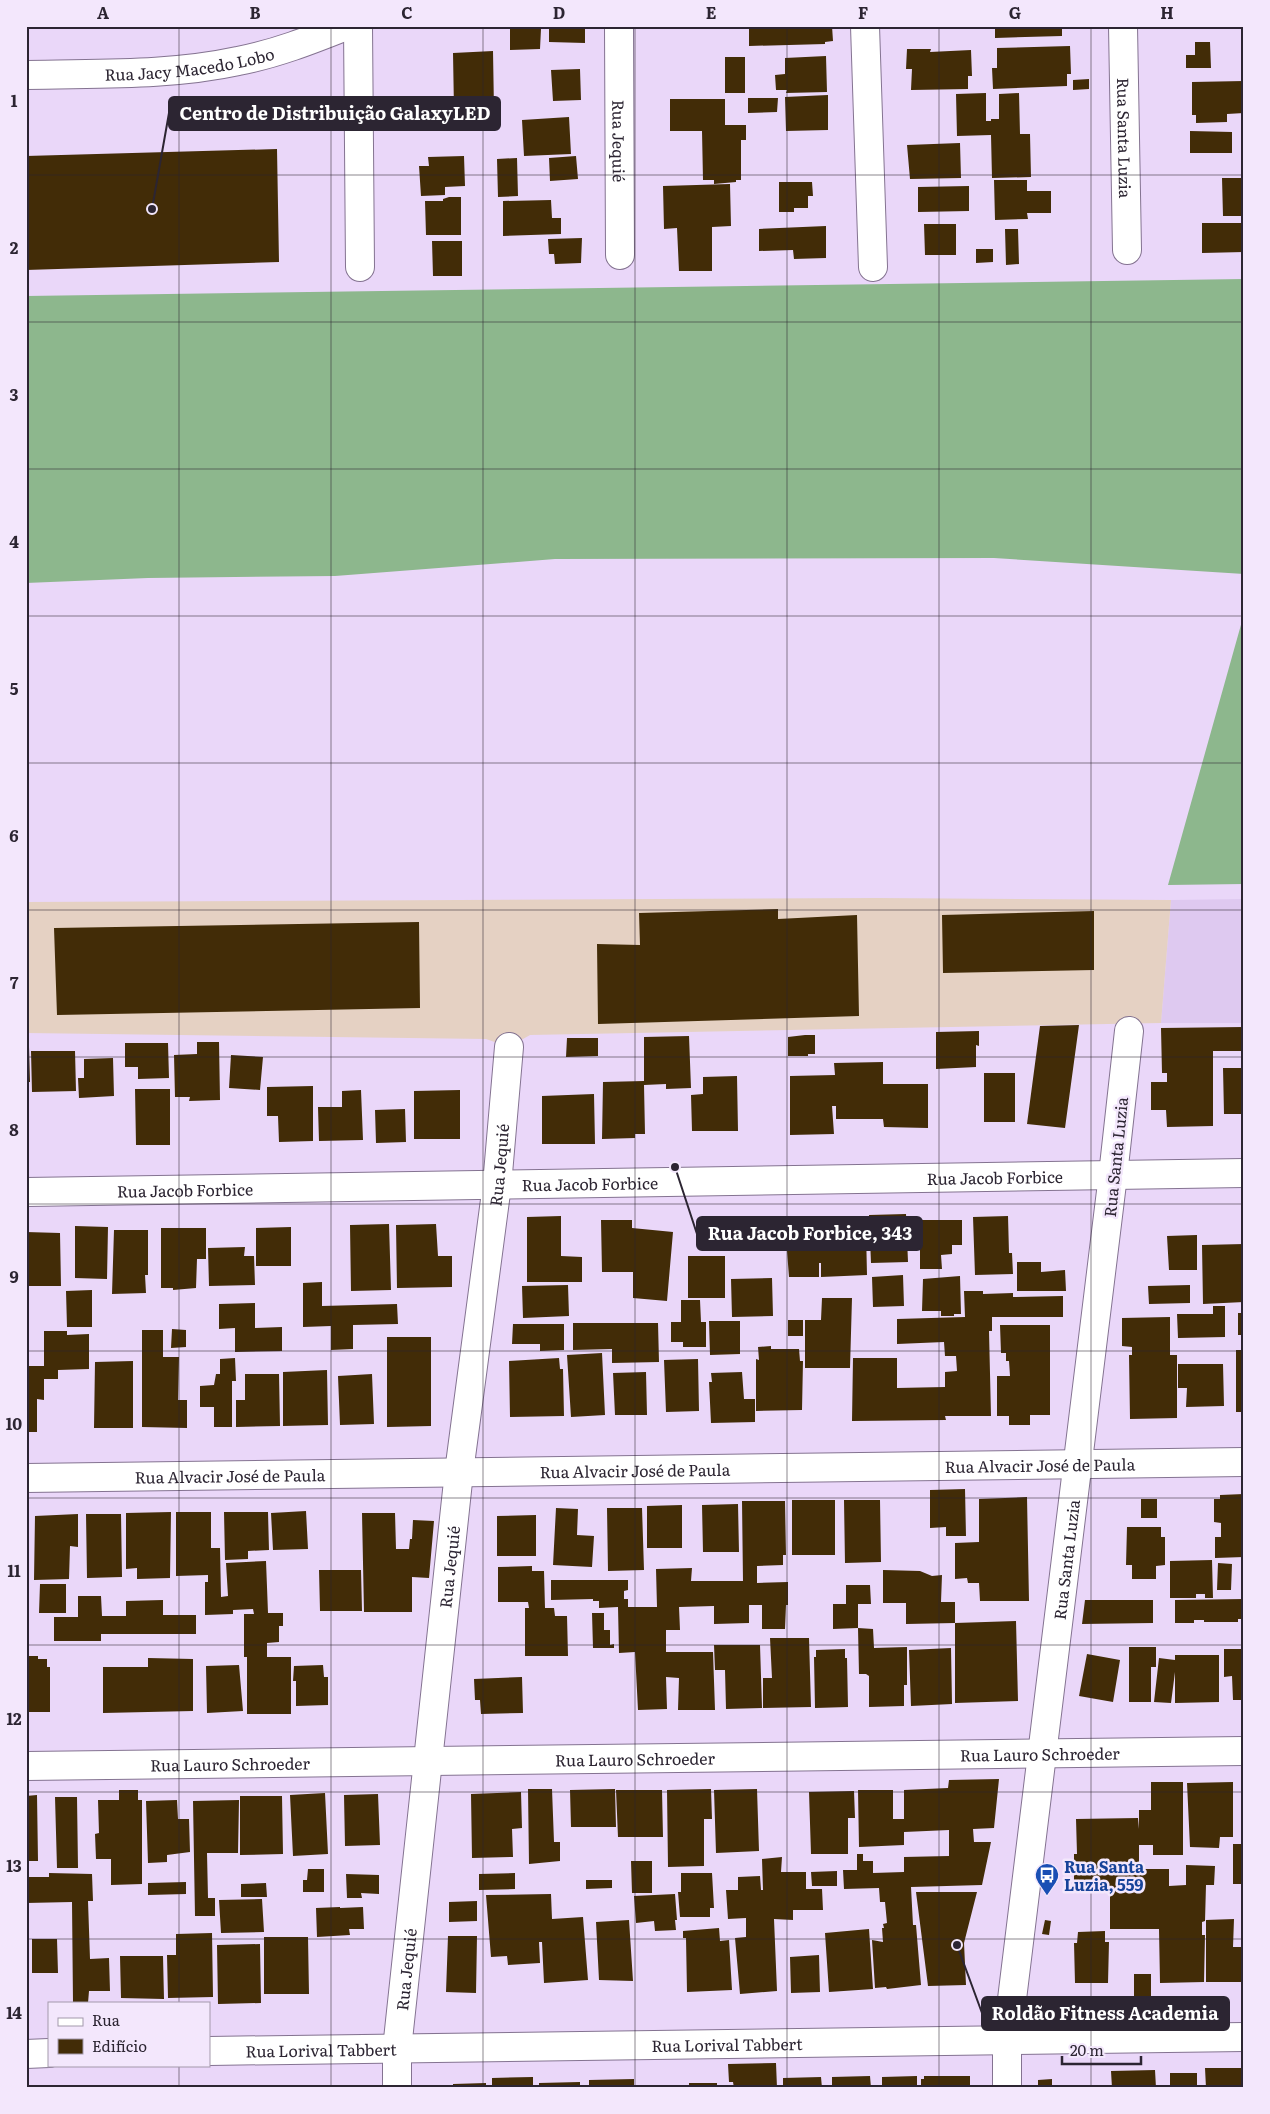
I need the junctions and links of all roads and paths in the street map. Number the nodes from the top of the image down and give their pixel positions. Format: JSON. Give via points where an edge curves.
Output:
{"nodes":[{"id":1,"x":346,"y":26,"type":"edge"},
{"id":2,"x":358,"y":26,"type":"edge"},
{"id":3,"x":620,"y":26,"type":"edge"},
{"id":4,"x":866,"y":26,"type":"edge"},
{"id":5,"x":1123,"y":26,"type":"edge"},
{"id":6,"x":26,"y":75,"type":"edge"},
{"id":7,"x":1127,"y":250,"type":"dead end"},
{"id":8,"x":620,"y":255,"type":"dead end"},
{"id":9,"x":360,"y":267,"type":"dead end"},
{"id":10,"x":873,"y":267,"type":"dead end"},
{"id":11,"x":1129,"y":1031,"type":"dead end"},
{"id":12,"x":509,"y":1046,"type":"dead end"},
{"id":13,"x":1244,"y":1173,"type":"edge"},
{"id":14,"x":1113,"y":1175,"type":"junction"},
{"id":15,"x":496,"y":1184,"type":"junction"},
{"id":16,"x":26,"y":1192,"type":"edge"},
{"id":17,"x":1244,"y":1462,"type":"edge"},
{"id":18,"x":1078,"y":1464,"type":"junction"},
{"id":19,"x":460,"y":1472,"type":"junction"},
{"id":20,"x":26,"y":1478,"type":"edge"},
{"id":21,"x":1244,"y":1751,"type":"edge"},
{"id":22,"x":1043,"y":1753,"type":"junction"},
{"id":23,"x":428,"y":1761,"type":"junction"},
{"id":24,"x":26,"y":1766,"type":"edge"},
{"id":25,"x":1244,"y":2037,"type":"edge"},
{"id":26,"x":1007,"y":2040,"type":"junction"},
{"id":27,"x":397,"y":2049,"type":"junction"},
{"id":28,"x":210,"y":2051,"type":"edge"},
{"id":29,"x":48,"y":2053,"type":"edge"},
{"id":30,"x":26,"y":2054,"type":"edge"},
{"id":31,"x":397,"y":2088,"type":"edge"},
{"id":32,"x":1007,"y":2088,"type":"edge"}],
"edges":[{"from":1,"to":6,"type":"street","name":"Rua Jacy Macedo Lobo","via":[[276,51],[207,67]]},
{"from":2,"to":9,"type":"street"},
{"from":3,"to":8,"type":"street","name":"Rua Jequié"},
{"from":4,"to":10,"type":"street"},
{"from":5,"to":7,"type":"street","name":"Rua Santa Luzia"},
{"from":11,"to":14,"type":"street","name":"Rua Santa Luzia"},
{"from":12,"to":15,"type":"street","name":"Rua Jequié"},
{"from":13,"to":14,"type":"street","name":"Rua Jacob Forbice"},
{"from":14,"to":15,"type":"street","name":"Rua Jacob Forbice"},
{"from":14,"to":18,"type":"street","name":"Rua Santa Luzia"},
{"from":15,"to":16,"type":"street","name":"Rua Jacob Forbice"},
{"from":15,"to":19,"type":"street","name":"Rua Jequié"},
{"from":17,"to":18,"type":"street","name":"Rua Alvacir José de Paula"},
{"from":18,"to":19,"type":"street","name":"Rua Alvacir José de Paula"},
{"from":18,"to":22,"type":"street","name":"Rua Santa Luzia"},
{"from":19,"to":20,"type":"street","name":"Rua Alvacir José de Paula"},
{"from":19,"to":23,"type":"street","name":"Rua Jequié"},
{"from":21,"to":22,"type":"street","name":"Rua Lauro Schroeder"},
{"from":22,"to":23,"type":"street","name":"Rua Lauro Schroeder"},
{"from":22,"to":26,"type":"street","name":"Rua Santa Luzia"},
{"from":23,"to":24,"type":"street","name":"Rua Lauro Schroeder"},
{"from":23,"to":27,"type":"street","name":"Rua Jequié"},
{"from":25,"to":26,"type":"street","name":"Rua Lorival Tabbert"},
{"from":26,"to":27,"type":"street","name":"Rua Lorival Tabbert"},
{"from":26,"to":32,"type":"street","name":"Rua Santa Luzia"},
{"from":27,"to":28,"type":"street","name":"Rua Lorival Tabbert"},
{"from":27,"to":31,"type":"street","name":"Rua Jequié"},
{"from":29,"to":30,"type":"street"}]}
